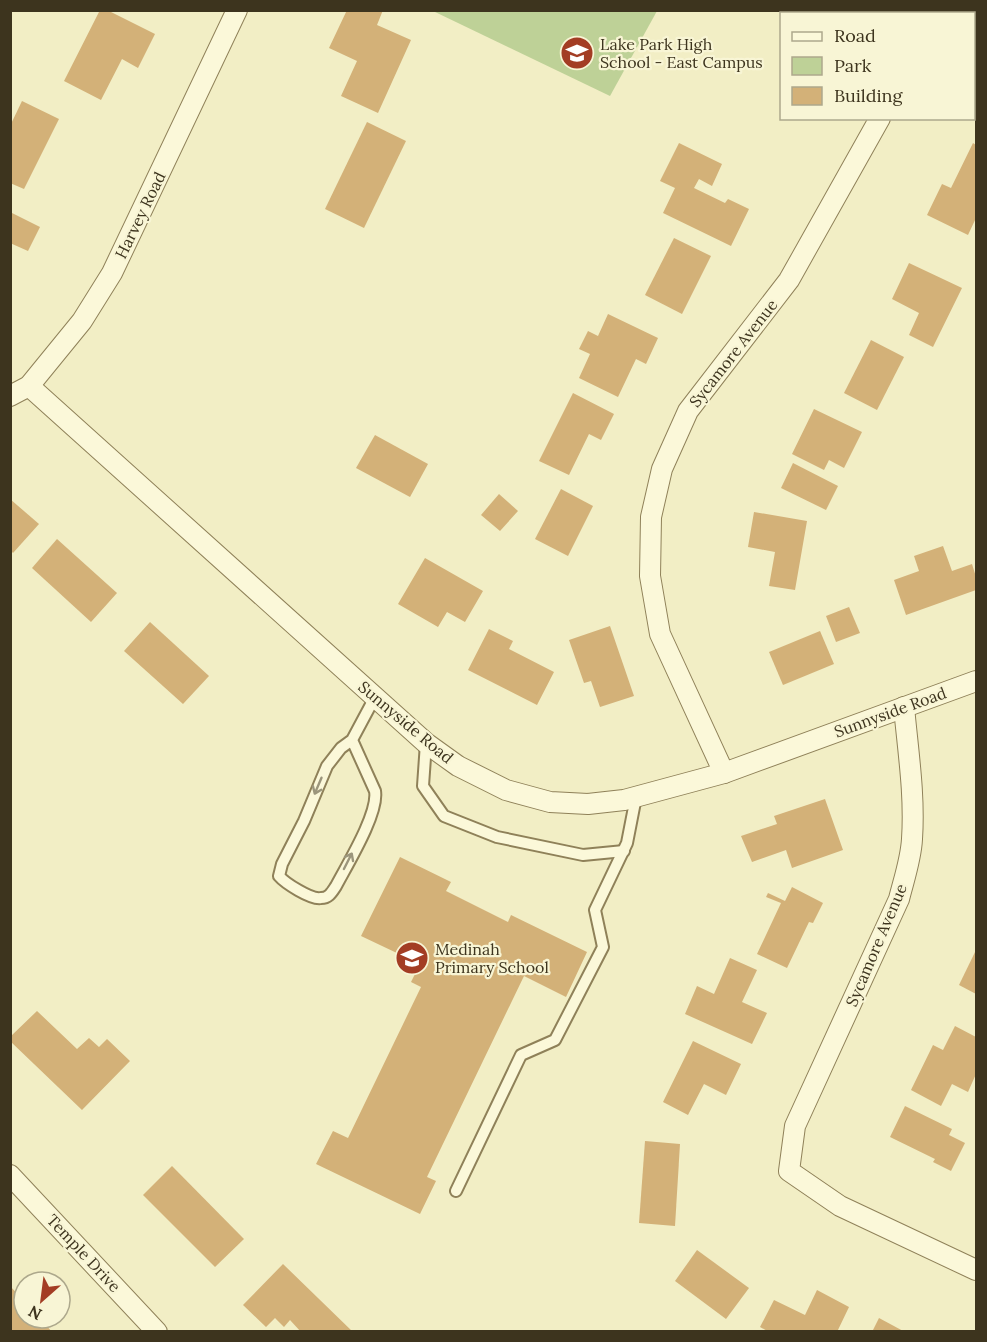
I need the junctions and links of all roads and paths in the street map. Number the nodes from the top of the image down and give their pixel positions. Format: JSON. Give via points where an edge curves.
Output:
{"nodes":[{"id":1,"x":237,"y":10,"type":"edge"},
{"id":2,"x":879,"y":120,"type":"edge"},
{"id":3,"x":29,"y":386,"type":"junction"},
{"id":4,"x":10,"y":396,"type":"edge"},
{"id":5,"x":976,"y":681,"type":"edge"},
{"id":6,"x":375,"y":697,"type":"junction"},
{"id":7,"x":904,"y":707,"type":"junction"},
{"id":8,"x":352,"y":740,"type":"junction"},
{"id":9,"x":426,"y":743,"type":"junction"},
{"id":10,"x":724,"y":773,"type":"junction"},
{"id":11,"x":636,"y":797,"type":"junction"},
{"id":12,"x":624,"y":851,"type":"junction"},
{"id":13,"x":10,"y":1175,"type":"edge"},
{"id":14,"x":456,"y":1191,"type":"dead end"},
{"id":15,"x":976,"y":1270,"type":"edge"},
{"id":16,"x":157,"y":1332,"type":"edge"}],
"edges":[{"from":1,"to":3,"type":"street","name":"Harvey Road","via":[[112,273],[82,321]]},
{"from":2,"to":10,"type":"street","name":"Sycamore Avenue","via":[[789,280],[688,411],[662,469],[651,517],[650,552],[660,634]]},
{"from":3,"to":4,"type":"street","name":"Harvey Road"},
{"from":3,"to":6,"type":"street","name":"Sunnyside Road"},
{"from":5,"to":7,"type":"street","name":"Sunnyside Road"},
{"from":6,"to":8,"type":"lane"},
{"from":6,"to":9,"type":"street","name":"Sunnyside Road"},
{"from":7,"to":10,"type":"street","name":"Sunnyside Road"},
{"from":7,"to":15,"type":"street","name":"Sycamore Avenue","via":[[913,810],[906,870],[899,898],[795,1126],[789,1171],[840,1206]]},
{"from":8,"to":8,"type":"lane","one_way":true,"via":[[327,766],[279,876],[316,898],[331,894],[336,886],[377,799]]},
{"from":9,"to":11,"type":"street","name":"Sunnyside Road","via":[[458,766],[506,790],[550,802],[588,804]]},
{"from":9,"to":12,"type":"lane","via":[[423,786],[444,816],[497,837],[583,855]]},
{"from":10,"to":11,"type":"street","name":"Sunnyside Road"},
{"from":11,"to":12,"type":"lane"},
{"from":12,"to":14,"type":"lane","via":[[594,910],[603,947],[555,1040],[521,1056]]},
{"from":13,"to":16,"type":"street","name":"Temple Drive"}]}
